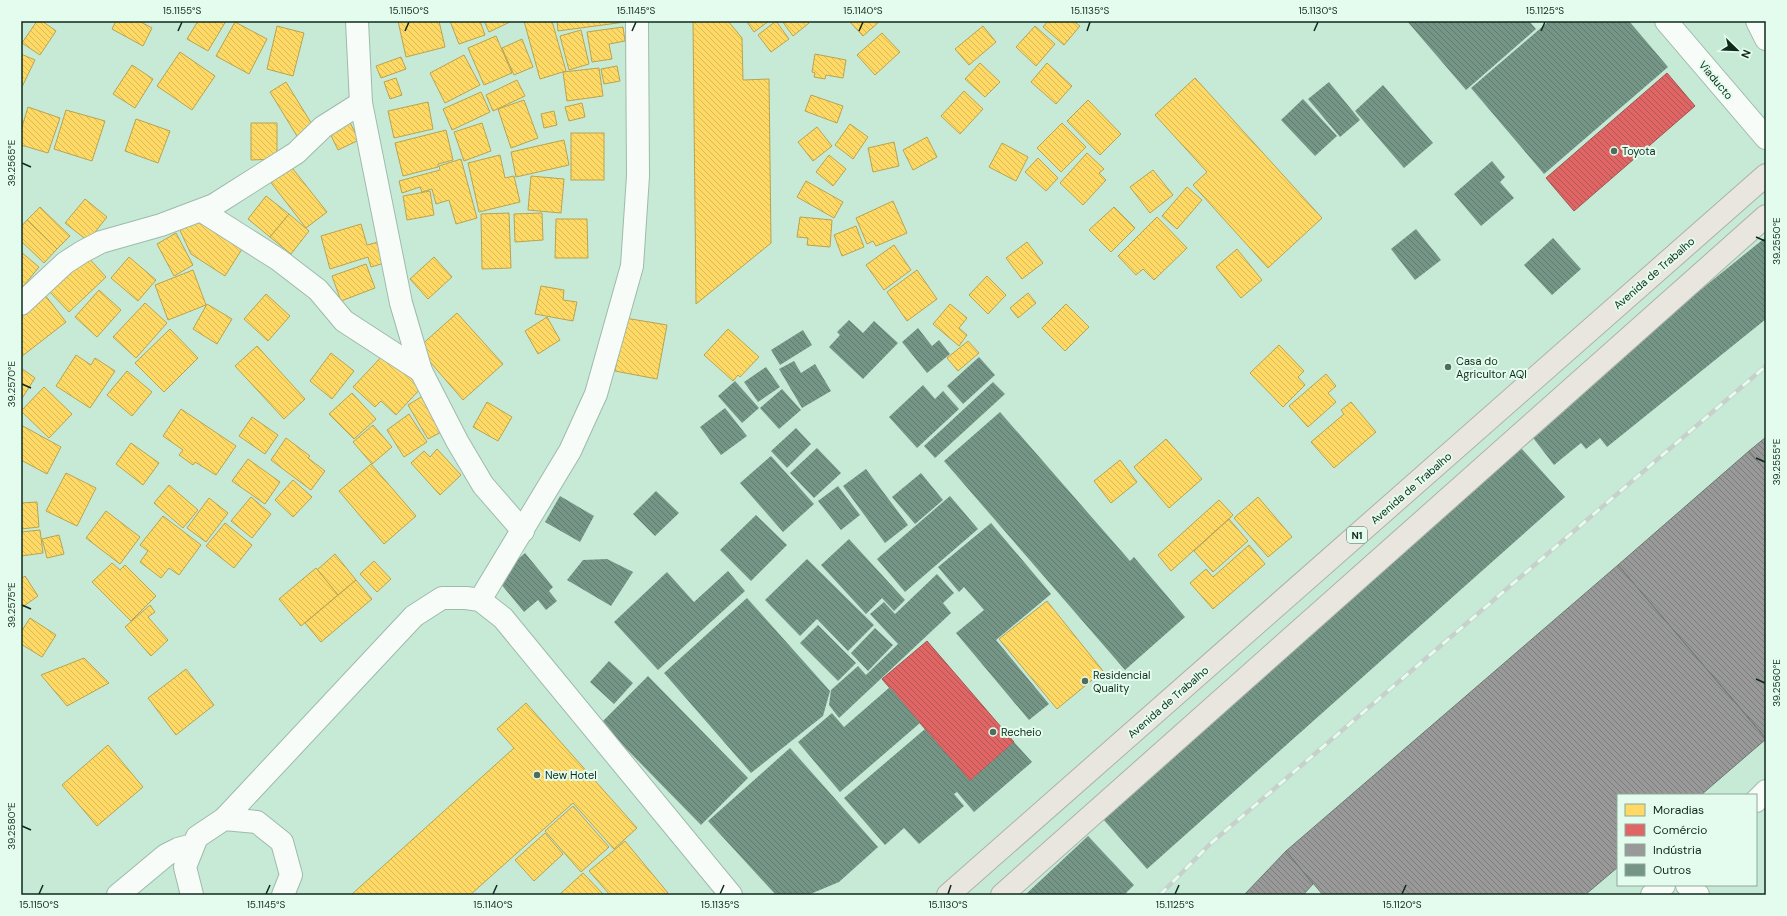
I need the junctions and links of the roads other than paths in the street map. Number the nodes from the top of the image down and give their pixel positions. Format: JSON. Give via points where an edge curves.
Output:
{"nodes":[{"id":1,"x":357,"y":21,"type":"edge"},
{"id":2,"x":637,"y":21,"type":"edge"},
{"id":3,"x":1666,"y":21,"type":"edge"},
{"id":4,"x":1757,"y":21,"type":"edge"},
{"id":5,"x":1766,"y":39,"type":"edge"},
{"id":6,"x":361,"y":103,"type":"junction"},
{"id":7,"x":1766,"y":138,"type":"edge"},
{"id":8,"x":1766,"y":175,"type":"edge"},
{"id":9,"x":202,"y":211,"type":"junction"},
{"id":10,"x":1766,"y":216,"type":"edge"},
{"id":11,"x":21,"y":304,"type":"edge"},
{"id":12,"x":421,"y":371,"type":"junction"},
{"id":13,"x":523,"y":531,"type":"junction"},
{"id":14,"x":480,"y":600,"type":"junction"},
{"id":15,"x":1766,"y":791,"type":"edge"},
{"id":16,"x":1757,"y":800,"type":"edge"},
{"id":17,"x":224,"y":819,"type":"junction"},
{"id":18,"x":193,"y":845,"type":"junction"},
{"id":19,"x":1663,"y":886,"type":"edge"},
{"id":20,"x":1688,"y":886,"type":"edge"},
{"id":21,"x":118,"y":895,"type":"edge"},
{"id":22,"x":192,"y":895,"type":"edge"},
{"id":23,"x":283,"y":895,"type":"edge"},
{"id":24,"x":731,"y":895,"type":"edge"},
{"id":25,"x":948,"y":895,"type":"edge"},
{"id":26,"x":1002,"y":895,"type":"edge"},
{"id":27,"x":1652,"y":895,"type":"edge"},
{"id":28,"x":1698,"y":895,"type":"edge"}],
"edges":[{"from":1,"to":6,"type":"street"},
{"from":2,"to":13,"type":"street","via":[[638,176],[632,266],[596,394],[570,451]]},
{"from":3,"to":7,"type":"street","name":"Viaducto"},
{"from":4,"to":5,"type":"street"},
{"from":6,"to":9,"type":"street","via":[[323,127],[296,154]]},
{"from":6,"to":12,"type":"street","via":[[401,303]]},
{"from":8,"to":25,"type":"highway","name":"Avenida de Trabalho","number":"N1"},
{"from":9,"to":11,"type":"street","via":[[101,242],[65,263]]},
{"from":9,"to":12,"type":"street","via":[[279,260],[318,290],[344,321]]},
{"from":10,"to":26,"type":"highway"},
{"from":12,"to":13,"type":"street","via":[[483,485]]},
{"from":13,"to":14,"type":"street"},
{"from":14,"to":17,"type":"street","via":[[442,598],[414,616]]},
{"from":14,"to":24,"type":"street","via":[[503,618]]},
{"from":15,"to":16,"type":"street"},
{"from":17,"to":18,"type":"street","via":[[197,837]]},
{"from":17,"to":23,"type":"street","via":[[257,822],[282,842],[291,875]]},
{"from":18,"to":21,"type":"street","via":[[166,855]]},
{"from":18,"to":22,"type":"street","via":[[185,867]]},
{"from":19,"to":27,"type":"street"},
{"from":20,"to":28,"type":"street"}]}
